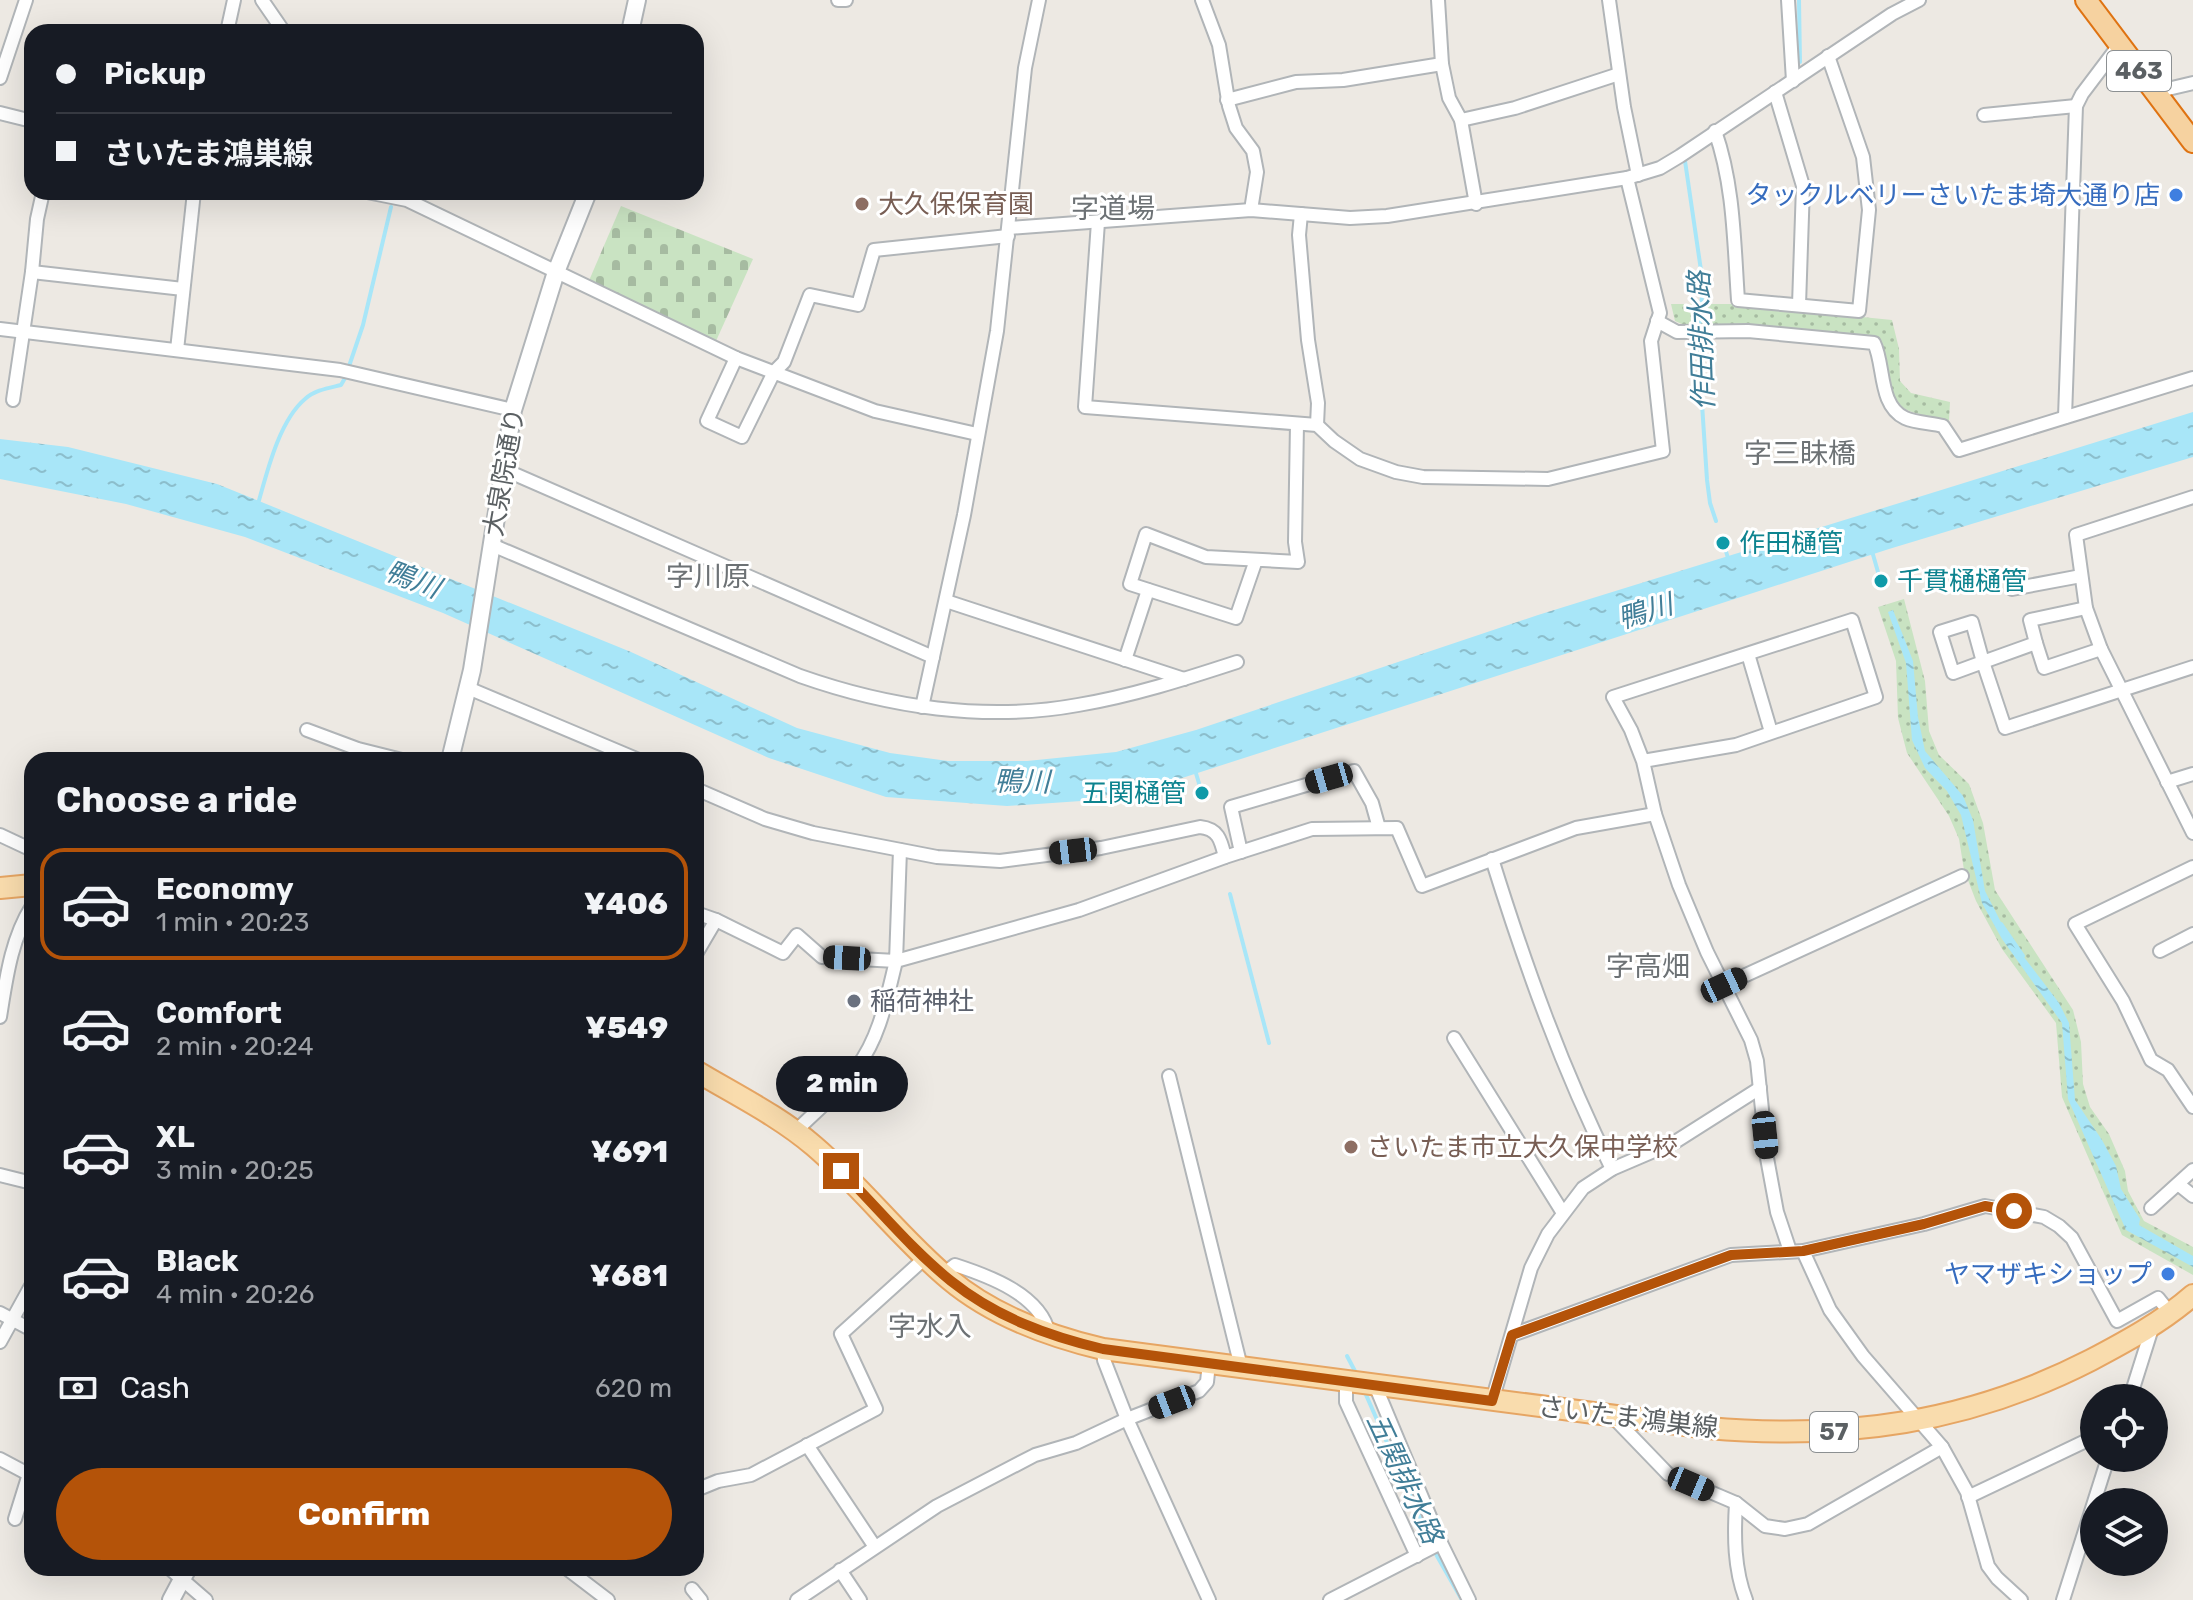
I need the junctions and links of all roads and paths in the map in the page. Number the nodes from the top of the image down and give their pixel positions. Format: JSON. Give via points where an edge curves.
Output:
{"nodes":[{"id":1,"x":26,"y":0,"type":"edge"},
{"id":2,"x":234,"y":0,"type":"edge"},
{"id":3,"x":262,"y":0,"type":"edge"},
{"id":4,"x":637,"y":0,"type":"edge"},
{"id":5,"x":838,"y":0,"type":"edge"},
{"id":6,"x":846,"y":0,"type":"edge"},
{"id":7,"x":1039,"y":0,"type":"edge"},
{"id":8,"x":1202,"y":0,"type":"edge"},
{"id":9,"x":1438,"y":0,"type":"edge"},
{"id":10,"x":1609,"y":0,"type":"edge"},
{"id":11,"x":1788,"y":0,"type":"edge"},
{"id":12,"x":1919,"y":0,"type":"edge"},
{"id":13,"x":2086,"y":0,"type":"edge"},
{"id":14,"x":229,"y":24,"type":"edge"},
{"id":15,"x":278,"y":24,"type":"edge"},
{"id":16,"x":632,"y":24,"type":"edge"},
{"id":17,"x":2119,"y":45,"type":"junction"},
{"id":18,"x":1828,"y":56,"type":"junction"},
{"id":19,"x":1442,"y":64,"type":"junction"},
{"id":20,"x":1619,"y":74,"type":"junction"},
{"id":21,"x":0,"y":78,"type":"edge"},
{"id":22,"x":1793,"y":81,"type":"junction"},
{"id":23,"x":2193,"y":83,"type":"edge"},
{"id":24,"x":1775,"y":92,"type":"junction"},
{"id":25,"x":2155,"y":92,"type":"junction"},
{"id":26,"x":1227,"y":100,"type":"junction"},
{"id":27,"x":2076,"y":106,"type":"junction"},
{"id":28,"x":0,"y":113,"type":"edge"},
{"id":29,"x":1984,"y":115,"type":"dead end"},
{"id":30,"x":24,"y":119,"type":"edge"},
{"id":31,"x":1461,"y":120,"type":"junction"},
{"id":32,"x":1715,"y":131,"type":"junction"},
{"id":33,"x":2193,"y":142,"type":"edge"},
{"id":34,"x":1632,"y":177,"type":"junction"},
{"id":35,"x":41,"y":200,"type":"edge"},
{"id":36,"x":193,"y":200,"type":"edge"},
{"id":37,"x":407,"y":200,"type":"edge"},
{"id":38,"x":585,"y":200,"type":"edge"},
{"id":39,"x":1476,"y":204,"type":"junction"},
{"id":40,"x":1251,"y":210,"type":"junction"},
{"id":41,"x":1301,"y":214,"type":"junction"},
{"id":42,"x":1098,"y":222,"type":"junction"},
{"id":43,"x":1009,"y":232,"type":"junction"},
{"id":44,"x":32,"y":272,"type":"junction"},
{"id":45,"x":556,"y":272,"type":"junction"},
{"id":46,"x":183,"y":289,"type":"junction"},
{"id":47,"x":1799,"y":305,"type":"junction"},
{"id":48,"x":1657,"y":321,"type":"junction"},
{"id":49,"x":0,"y":329,"type":"edge"},
{"id":50,"x":23,"y":331,"type":"junction"},
{"id":51,"x":177,"y":350,"type":"junction"},
{"id":52,"x":736,"y":358,"type":"junction"},
{"id":53,"x":774,"y":372,"type":"junction"},
{"id":54,"x":2193,"y":378,"type":"edge"},
{"id":55,"x":13,"y":400,"type":"dead end"},
{"id":56,"x":513,"y":410,"type":"junction"},
{"id":57,"x":2065,"y":417,"type":"junction"},
{"id":58,"x":1297,"y":424,"type":"junction"},
{"id":59,"x":1317,"y":425,"type":"junction"},
{"id":60,"x":977,"y":434,"type":"junction"},
{"id":61,"x":503,"y":469,"type":"junction"},
{"id":62,"x":2193,"y":497,"type":"edge"},
{"id":63,"x":491,"y":553,"type":"junction"},
{"id":64,"x":1256,"y":560,"type":"junction"},
{"id":65,"x":2081,"y":576,"type":"junction"},
{"id":66,"x":2012,"y":589,"type":"dead end"},
{"id":67,"x":1148,"y":590,"type":"junction"},
{"id":68,"x":946,"y":601,"type":"junction"},
{"id":69,"x":2086,"y":608,"type":"junction"},
{"id":70,"x":2036,"y":643,"type":"junction"},
{"id":71,"x":2101,"y":649,"type":"junction"},
{"id":72,"x":1748,"y":654,"type":"junction"},
{"id":73,"x":933,"y":657,"type":"junction"},
{"id":74,"x":1125,"y":660,"type":"junction"},
{"id":75,"x":1237,"y":662,"type":"dead end"},
{"id":76,"x":2193,"y":667,"type":"edge"},
{"id":77,"x":1184,"y":679,"type":"junction"},
{"id":78,"x":468,"y":688,"type":"junction"},
{"id":79,"x":2120,"y":690,"type":"junction"},
{"id":80,"x":922,"y":707,"type":"junction"},
{"id":81,"x":307,"y":730,"type":"dead end"},
{"id":82,"x":1771,"y":732,"type":"junction"},
{"id":83,"x":352,"y":752,"type":"edge"},
{"id":84,"x":452,"y":752,"type":"edge"},
{"id":85,"x":620,"y":752,"type":"edge"},
{"id":86,"x":1643,"y":761,"type":"junction"},
{"id":87,"x":2193,"y":774,"type":"edge"},
{"id":88,"x":2167,"y":782,"type":"junction"},
{"id":89,"x":704,"y":792,"type":"edge"},
{"id":90,"x":1655,"y":814,"type":"junction"},
{"id":91,"x":1379,"y":828,"type":"junction"},
{"id":92,"x":2193,"y":833,"type":"edge"},
{"id":93,"x":0,"y":835,"type":"edge"},
{"id":94,"x":24,"y":846,"type":"edge"},
{"id":95,"x":900,"y":850,"type":"junction"},
{"id":96,"x":1241,"y":852,"type":"junction"},
{"id":97,"x":1225,"y":857,"type":"junction"},
{"id":98,"x":1492,"y":859,"type":"junction"},
{"id":99,"x":2193,"y":867,"type":"edge"},
{"id":100,"x":1962,"y":876,"type":"dead end"},
{"id":101,"x":24,"y":886,"type":"edge"},
{"id":102,"x":0,"y":888,"type":"edge"},
{"id":103,"x":704,"y":916,"type":"edge"},
{"id":104,"x":716,"y":920,"type":"junction"},
{"id":105,"x":24,"y":922,"type":"edge"},
{"id":106,"x":2193,"y":934,"type":"edge"},
{"id":107,"x":704,"y":940,"type":"edge"},
{"id":108,"x":2160,"y":951,"type":"dead end"},
{"id":109,"x":896,"y":961,"type":"junction"},
{"id":110,"x":1724,"y":985,"type":"junction"},
{"id":111,"x":0,"y":1017,"type":"edge"},
{"id":112,"x":1454,"y":1038,"type":"dead end"},
{"id":113,"x":704,"y":1076,"type":"edge"},
{"id":114,"x":1169,"y":1076,"type":"dead end"},
{"id":115,"x":1760,"y":1088,"type":"junction"},
{"id":116,"x":2193,"y":1107,"type":"edge"},
{"id":117,"x":796,"y":1131,"type":"junction"},
{"id":118,"x":1612,"y":1169,"type":"junction"},
{"id":119,"x":2193,"y":1170,"type":"edge"},
{"id":120,"x":0,"y":1175,"type":"edge"},
{"id":121,"x":24,"y":1181,"type":"edge"},
{"id":122,"x":2178,"y":1184,"type":"junction"},
{"id":123,"x":2193,"y":1196,"type":"edge"},
{"id":124,"x":2151,"y":1208,"type":"dead end"},
{"id":125,"x":1563,"y":1213,"type":"junction"},
{"id":126,"x":1796,"y":1251,"type":"junction"},
{"id":127,"x":925,"y":1258,"type":"junction"},
{"id":128,"x":24,"y":1294,"type":"edge"},
{"id":129,"x":2193,"y":1295,"type":"edge"},
{"id":130,"x":6,"y":1316,"type":"edge"},
{"id":131,"x":2162,"y":1319,"type":"junction"},
{"id":132,"x":24,"y":1326,"type":"edge"},
{"id":133,"x":1512,"y":1335,"type":"junction"},
{"id":134,"x":0,"y":1342,"type":"edge"},
{"id":135,"x":1103,"y":1349,"type":"junction"},
{"id":136,"x":1209,"y":1363,"type":"junction"},
{"id":137,"x":1241,"y":1367,"type":"junction"},
{"id":138,"x":1361,"y":1383,"type":"junction"},
{"id":139,"x":2136,"y":1384,"type":"edge"},
{"id":140,"x":1492,"y":1401,"type":"junction"},
{"id":141,"x":1610,"y":1415,"type":"junction"},
{"id":142,"x":1127,"y":1419,"type":"junction"},
{"id":143,"x":1919,"y":1421,"type":"junction"},
{"id":144,"x":2080,"y":1444,"type":"edge"},
{"id":145,"x":807,"y":1445,"type":"junction"},
{"id":146,"x":1942,"y":1447,"type":"junction"},
{"id":147,"x":0,"y":1459,"type":"edge"},
{"id":148,"x":24,"y":1472,"type":"edge"},
{"id":149,"x":2104,"y":1472,"type":"edge"},
{"id":150,"x":704,"y":1487,"type":"edge"},
{"id":151,"x":24,"y":1493,"type":"edge"},
{"id":152,"x":1968,"y":1497,"type":"junction"},
{"id":153,"x":1736,"y":1503,"type":"junction"},
{"id":154,"x":15,"y":1519,"type":"dead end"},
{"id":155,"x":1441,"y":1543,"type":"junction"},
{"id":156,"x":875,"y":1547,"type":"junction"},
{"id":157,"x":1417,"y":1556,"type":"junction"},
{"id":158,"x":840,"y":1570,"type":"junction"},
{"id":159,"x":179,"y":1576,"type":"edge"},
{"id":160,"x":184,"y":1576,"type":"edge"},
{"id":161,"x":576,"y":1576,"type":"edge"},
{"id":162,"x":692,"y":1589,"type":"dead end"},
{"id":163,"x":171,"y":1600,"type":"edge"},
{"id":164,"x":206,"y":1600,"type":"edge"},
{"id":165,"x":608,"y":1600,"type":"edge"},
{"id":166,"x":701,"y":1600,"type":"edge"},
{"id":167,"x":797,"y":1600,"type":"edge"},
{"id":168,"x":860,"y":1600,"type":"edge"},
{"id":169,"x":1209,"y":1600,"type":"edge"},
{"id":170,"x":1330,"y":1600,"type":"edge"},
{"id":171,"x":1469,"y":1600,"type":"edge"},
{"id":172,"x":1746,"y":1600,"type":"edge"},
{"id":173,"x":2021,"y":1600,"type":"edge"},
{"id":174,"x":2063,"y":1600,"type":"edge"}],
"edges":[{"from":1,"to":21,"type":"street"},
{"from":2,"to":14,"type":"street"},
{"from":3,"to":15,"type":"street"},
{"from":4,"to":16,"type":"street"},
{"from":5,"to":6,"type":"street"},
{"from":7,"to":43,"type":"street","via":[[1025,68]]},
{"from":8,"to":26,"type":"street","via":[[1219,45]]},
{"from":9,"to":19,"type":"street"},
{"from":10,"to":20,"type":"street"},
{"from":11,"to":22,"type":"street"},
{"from":12,"to":18,"type":"street"},
{"from":13,"to":17,"type":"highway","number":"463"},
{"from":17,"to":25,"type":"highway","number":"463"},
{"from":17,"to":27,"type":"street"},
{"from":18,"to":22,"type":"street"},
{"from":18,"to":47,"type":"street","via":[[1863,157],[1869,210],[1859,311]]},
{"from":19,"to":26,"type":"street","via":[[1296,82]]},
{"from":19,"to":31,"type":"street","via":[[1449,98]]},
{"from":20,"to":31,"type":"street"},
{"from":20,"to":34,"type":"street"},
{"from":22,"to":24,"type":"street"},
{"from":23,"to":25,"type":"street"},
{"from":24,"to":32,"type":"street"},
{"from":24,"to":47,"type":"street","via":[[1803,186]]},
{"from":25,"to":33,"type":"highway","number":"463"},
{"from":26,"to":40,"type":"street","via":[[1236,128],[1253,151],[1257,172]]},
{"from":27,"to":29,"type":"street"},
{"from":27,"to":57,"type":"street"},
{"from":28,"to":30,"type":"street"},
{"from":31,"to":39,"type":"street"},
{"from":32,"to":34,"type":"street","via":[[1660,168]]},
{"from":32,"to":47,"type":"street","via":[[1732,212],[1738,300]]},
{"from":34,"to":39,"type":"street"},
{"from":34,"to":48,"type":"street","via":[[1660,313]]},
{"from":35,"to":44,"type":"street"},
{"from":36,"to":46,"type":"street"},
{"from":37,"to":45,"type":"street"},
{"from":38,"to":45,"type":"street","name":"大泉院通り"},
{"from":39,"to":41,"type":"street","via":[[1387,216]]},
{"from":40,"to":41,"type":"street"},
{"from":40,"to":42,"type":"street"},
{"from":41,"to":59,"type":"street"},
{"from":42,"to":43,"type":"street"},
{"from":42,"to":58,"type":"street","via":[[1085,407]]},
{"from":43,"to":53,"type":"street","via":[[874,250],[858,305],[810,295],[784,362]]},
{"from":43,"to":60,"type":"street"},
{"from":44,"to":46,"type":"street"},
{"from":44,"to":50,"type":"street"},
{"from":45,"to":52,"type":"street"},
{"from":45,"to":56,"type":"street","name":"大泉院通り"},
{"from":46,"to":51,"type":"street"},
{"from":48,"to":57,"type":"street","via":[[1677,332],[1748,331],[1874,343],[1895,409],[1904,418],[1943,426],[1959,450]]},
{"from":48,"to":59,"type":"street","via":[[1651,341],[1663,451],[1548,479],[1423,477],[1360,459]]},
{"from":49,"to":50,"type":"street"},
{"from":50,"to":51,"type":"street"},
{"from":50,"to":55,"type":"street"},
{"from":51,"to":56,"type":"street","via":[[340,370]]},
{"from":52,"to":53,"type":"street"},
{"from":52,"to":53,"type":"street","via":[[707,421],[742,437]]},
{"from":53,"to":60,"type":"street","via":[[875,411]]},
{"from":54,"to":57,"type":"street"},
{"from":56,"to":61,"type":"street","name":"大泉院通り"},
{"from":58,"to":59,"type":"street"},
{"from":58,"to":64,"type":"street","via":[[1298,562]]},
{"from":60,"to":68,"type":"street"},
{"from":61,"to":63,"type":"street","name":"大泉院通り"},
{"from":61,"to":73,"type":"street"},
{"from":62,"to":65,"type":"street","via":[[2076,535]]},
{"from":63,"to":78,"type":"street","name":"大泉院通り"},
{"from":63,"to":80,"type":"street","via":[[850,694]]},
{"from":64,"to":67,"type":"street","via":[[1236,618]]},
{"from":64,"to":67,"type":"street","via":[[1206,557],[1146,534],[1130,584]]},
{"from":65,"to":66,"type":"street"},
{"from":65,"to":69,"type":"street"},
{"from":67,"to":74,"type":"street"},
{"from":68,"to":73,"type":"street"},
{"from":68,"to":74,"type":"street"},
{"from":69,"to":70,"type":"street","via":[[2030,620]]},
{"from":69,"to":71,"type":"street"},
{"from":70,"to":71,"type":"street","via":[[2044,668]]},
{"from":70,"to":79,"type":"street","via":[[1983,662],[2005,728]]},
{"from":71,"to":79,"type":"street"},
{"from":72,"to":82,"type":"street"},
{"from":72,"to":82,"type":"street","via":[[1852,620],[1876,697]]},
{"from":72,"to":86,"type":"street","via":[[1613,697]]},
{"from":73,"to":80,"type":"street"},
{"from":74,"to":77,"type":"street"},
{"from":75,"to":77,"type":"street"},
{"from":76,"to":79,"type":"street"},
{"from":77,"to":80,"type":"street","via":[[1075,706],[979,711]]},
{"from":78,"to":84,"type":"street","name":"大泉院通り"},
{"from":78,"to":85,"type":"street"},
{"from":79,"to":88,"type":"street"},
{"from":81,"to":83,"type":"street"},
{"from":82,"to":86,"type":"street","via":[[1736,745]]},
{"from":86,"to":90,"type":"street"},
{"from":87,"to":88,"type":"street"},
{"from":88,"to":92,"type":"street"},
{"from":89,"to":95,"type":"street","via":[[813,833]]},
{"from":90,"to":98,"type":"street","via":[[1576,828]]},
{"from":90,"to":110,"type":"street","via":[[1679,885]]},
{"from":91,"to":96,"type":"street","via":[[1312,829]]},
{"from":91,"to":96,"type":"street","via":[[1354,771],[1231,807]]},
{"from":91,"to":98,"type":"street","via":[[1397,828],[1422,886]]},
{"from":93,"to":94,"type":"street"},
{"from":95,"to":97,"type":"street","via":[[1000,861],[1101,848],[1200,827],[1220,837]]},
{"from":95,"to":109,"type":"street"},
{"from":96,"to":97,"type":"street"},
{"from":97,"to":109,"type":"street","via":[[1079,910]]},
{"from":98,"to":118,"type":"street","via":[[1531,983]]},
{"from":99,"to":116,"type":"street","via":[[2075,924],[2123,1001],[2151,1060],[2168,1070]]},
{"from":100,"to":110,"type":"street"},
{"from":101,"to":102,"type":"main road"},
{"from":103,"to":104,"type":"street"},
{"from":104,"to":107,"type":"street"},
{"from":104,"to":109,"type":"street","via":[[783,953],[797,935],[822,957]]},
{"from":105,"to":111,"type":"street"},
{"from":106,"to":108,"type":"street"},
{"from":109,"to":117,"type":"street","via":[[882,1017],[860,1065]]},
{"from":110,"to":115,"type":"street","via":[[1751,1040]]},
{"from":112,"to":125,"type":"street"},
{"from":113,"to":117,"type":"main road","name":"さいたま鴻巣線","number":"57"},
{"from":114,"to":137,"type":"street"},
{"from":115,"to":118,"type":"street","via":[[1675,1142]]},
{"from":115,"to":126,"type":"street","via":[[1777,1212]]},
{"from":117,"to":127,"type":"main road","name":"さいたま鴻巣線","number":"57"},
{"from":118,"to":125,"type":"street","via":[[1583,1188]]},
{"from":119,"to":122,"type":"street"},
{"from":120,"to":121,"type":"street"},
{"from":122,"to":123,"type":"street"},
{"from":122,"to":124,"type":"street"},
{"from":125,"to":133,"type":"street","via":[[1531,1268]]},
{"from":126,"to":131,"type":"street","via":[[1985,1206],[2014,1211],[2044,1217],[2072,1238],[2117,1321],[2158,1298]]},
{"from":126,"to":133,"type":"street","via":[[1731,1255]]},
{"from":126,"to":143,"type":"street","via":[[1863,1356]]},
{"from":127,"to":135,"type":"main road","name":"さいたま鴻巣線","number":"57","via":[[997,1311],[1049,1334]]},
{"from":127,"to":145,"type":"street","via":[[841,1334],[876,1409]]},
{"from":128,"to":130,"type":"street"},
{"from":129,"to":131,"type":"main road","name":"さいたま鴻巣線","number":"57"},
{"from":130,"to":132,"type":"street"},
{"from":130,"to":134,"type":"street"},
{"from":131,"to":139,"type":"street"},
{"from":131,"to":143,"type":"main road","name":"さいたま鴻巣線","number":"57","via":[[2058,1377]]},
{"from":133,"to":140,"type":"street"},
{"from":135,"to":136,"type":"main road","name":"さいたま鴻巣線","number":"57"},
{"from":135,"to":142,"type":"street"},
{"from":136,"to":137,"type":"main road","name":"さいたま鴻巣線","number":"57"},
{"from":136,"to":142,"type":"street","via":[[1203,1389]]},
{"from":137,"to":138,"type":"main road","name":"さいたま鴻巣線","number":"57"},
{"from":138,"to":140,"type":"main road","name":"さいたま鴻巣線","number":"57"},
{"from":138,"to":155,"type":"street"},
{"from":138,"to":157,"type":"street","via":[[1346,1402]]},
{"from":140,"to":141,"type":"main road","name":"さいたま鴻巣線","number":"57"},
{"from":141,"to":143,"type":"main road","name":"さいたま鴻巣線","number":"57","via":[[1761,1433],[1847,1431]]},
{"from":141,"to":153,"type":"street","via":[[1668,1474]]},
{"from":142,"to":156,"type":"street","via":[[1035,1455],[937,1506]]},
{"from":142,"to":169,"type":"street"},
{"from":143,"to":146,"type":"street"},
{"from":144,"to":152,"type":"street"},
{"from":145,"to":150,"type":"street","via":[[751,1475]]},
{"from":145,"to":156,"type":"street"},
{"from":146,"to":152,"type":"street"},
{"from":146,"to":153,"type":"street","via":[[1808,1524],[1765,1526]]},
{"from":147,"to":148,"type":"street"},
{"from":149,"to":174,"type":"street"},
{"from":151,"to":154,"type":"street"},
{"from":152,"to":173,"type":"street","via":[[1988,1566]]},
{"from":153,"to":172,"type":"street","via":[[1735,1544]]},
{"from":155,"to":157,"type":"street"},
{"from":155,"to":171,"type":"street"},
{"from":156,"to":158,"type":"street"},
{"from":157,"to":170,"type":"street"},
{"from":158,"to":167,"type":"street"},
{"from":158,"to":168,"type":"street"},
{"from":159,"to":163,"type":"street"},
{"from":160,"to":164,"type":"street"},
{"from":161,"to":165,"type":"street"},
{"from":162,"to":166,"type":"street"}]}
